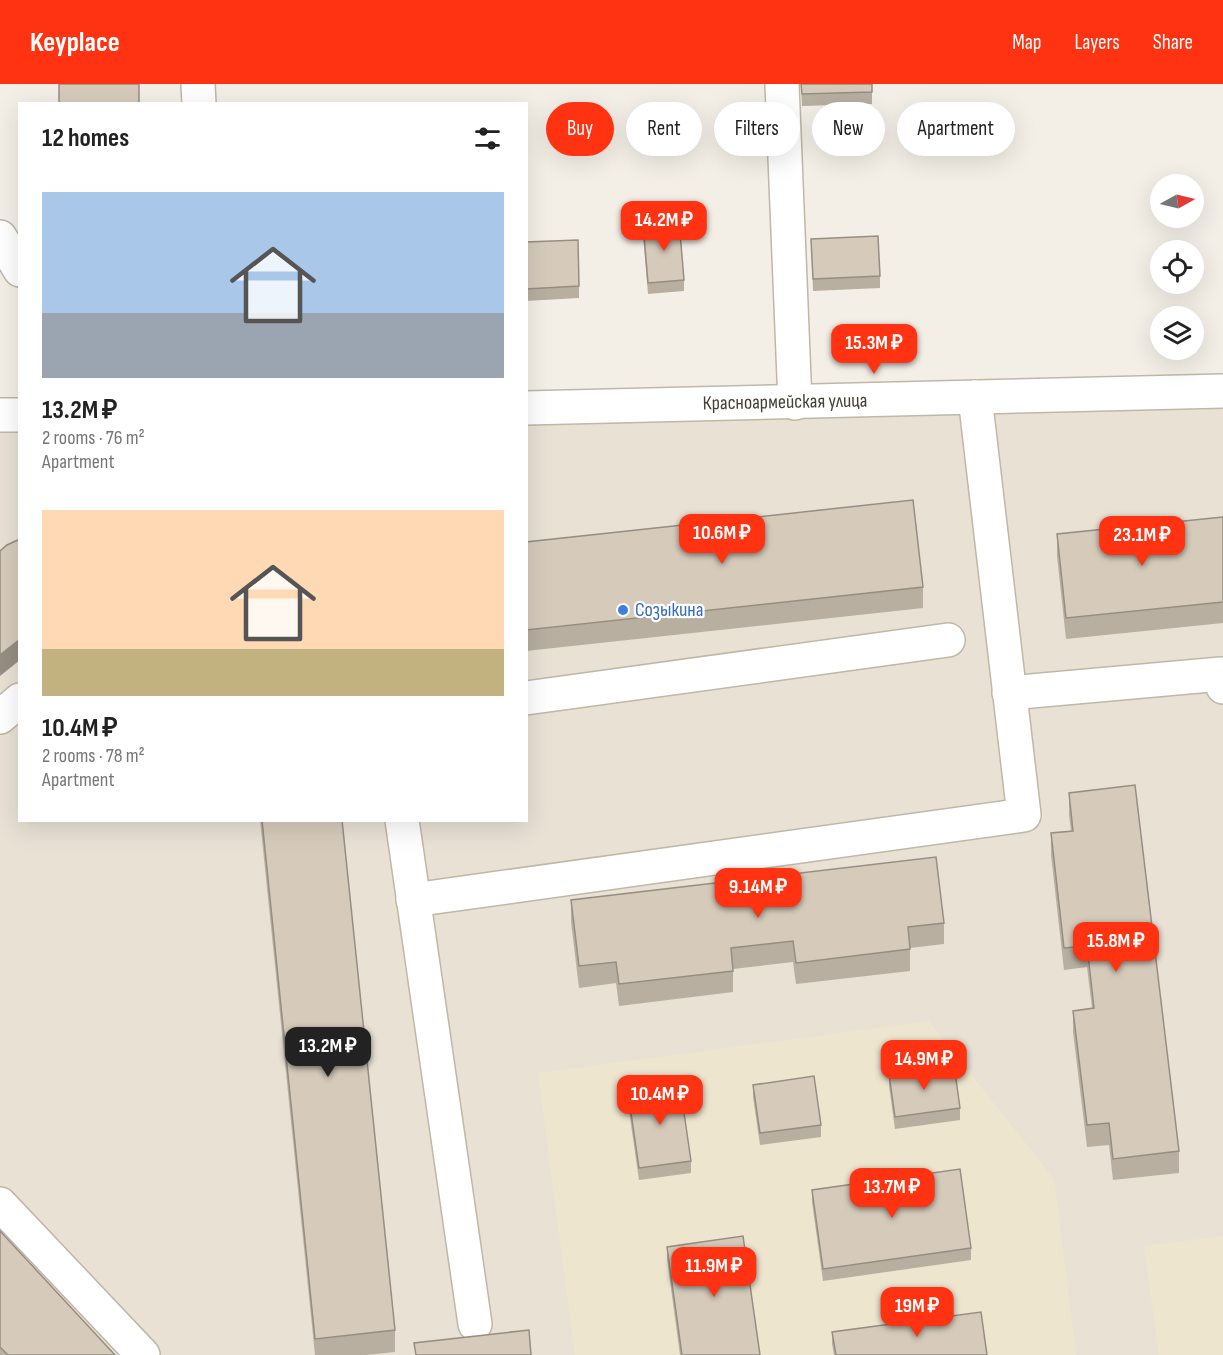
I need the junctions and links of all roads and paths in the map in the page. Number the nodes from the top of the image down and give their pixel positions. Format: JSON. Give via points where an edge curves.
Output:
{"nodes":[{"id":1,"x":198,"y":84,"type":"edge"},
{"id":2,"x":782,"y":84,"type":"edge"},
{"id":3,"x":199,"y":102,"type":"edge"},
{"id":4,"x":0,"y":237,"type":"edge"},
{"id":5,"x":18,"y":267,"type":"edge"},
{"id":6,"x":18,"y":276,"type":"edge"},
{"id":7,"x":0,"y":277,"type":"edge"},
{"id":8,"x":1223,"y":391,"type":"edge"},
{"id":9,"x":975,"y":397,"type":"junction"},
{"id":10,"x":795,"y":403,"type":"junction"},
{"id":11,"x":528,"y":408,"type":"edge"},
{"id":12,"x":0,"y":415,"type":"edge"},
{"id":13,"x":18,"y":415,"type":"edge"},
{"id":14,"x":948,"y":640,"type":"dead end"},
{"id":15,"x":1222,"y":678,"type":"edge"},
{"id":16,"x":1009,"y":693,"type":"junction"},
{"id":17,"x":528,"y":698,"type":"edge"},
{"id":18,"x":18,"y":702,"type":"edge"},
{"id":19,"x":0,"y":717,"type":"edge"},
{"id":20,"x":402,"y":822,"type":"edge"},
{"id":21,"x":413,"y":900,"type":"junction"},
{"id":22,"x":0,"y":1204,"type":"edge"},
{"id":23,"x":475,"y":1324,"type":"dead end"},
{"id":24,"x":143,"y":1355,"type":"edge"}],
"edges":[{"from":1,"to":3,"type":"street"},
{"from":2,"to":10,"type":"street"},
{"from":4,"to":5,"type":"street"},
{"from":6,"to":7,"type":"street"},
{"from":8,"to":9,"type":"street","name":"Красноармейская улица"},
{"from":9,"to":10,"type":"street","name":"Красноармейская улица"},
{"from":9,"to":16,"type":"street"},
{"from":10,"to":11,"type":"street","name":"Красноармейская улица"},
{"from":12,"to":13,"type":"street"},
{"from":14,"to":17,"type":"street"},
{"from":15,"to":16,"type":"street"},
{"from":16,"to":21,"type":"street","via":[[1024,815]]},
{"from":18,"to":19,"type":"street"},
{"from":20,"to":21,"type":"street"},
{"from":21,"to":23,"type":"street"},
{"from":22,"to":24,"type":"street"}]}
